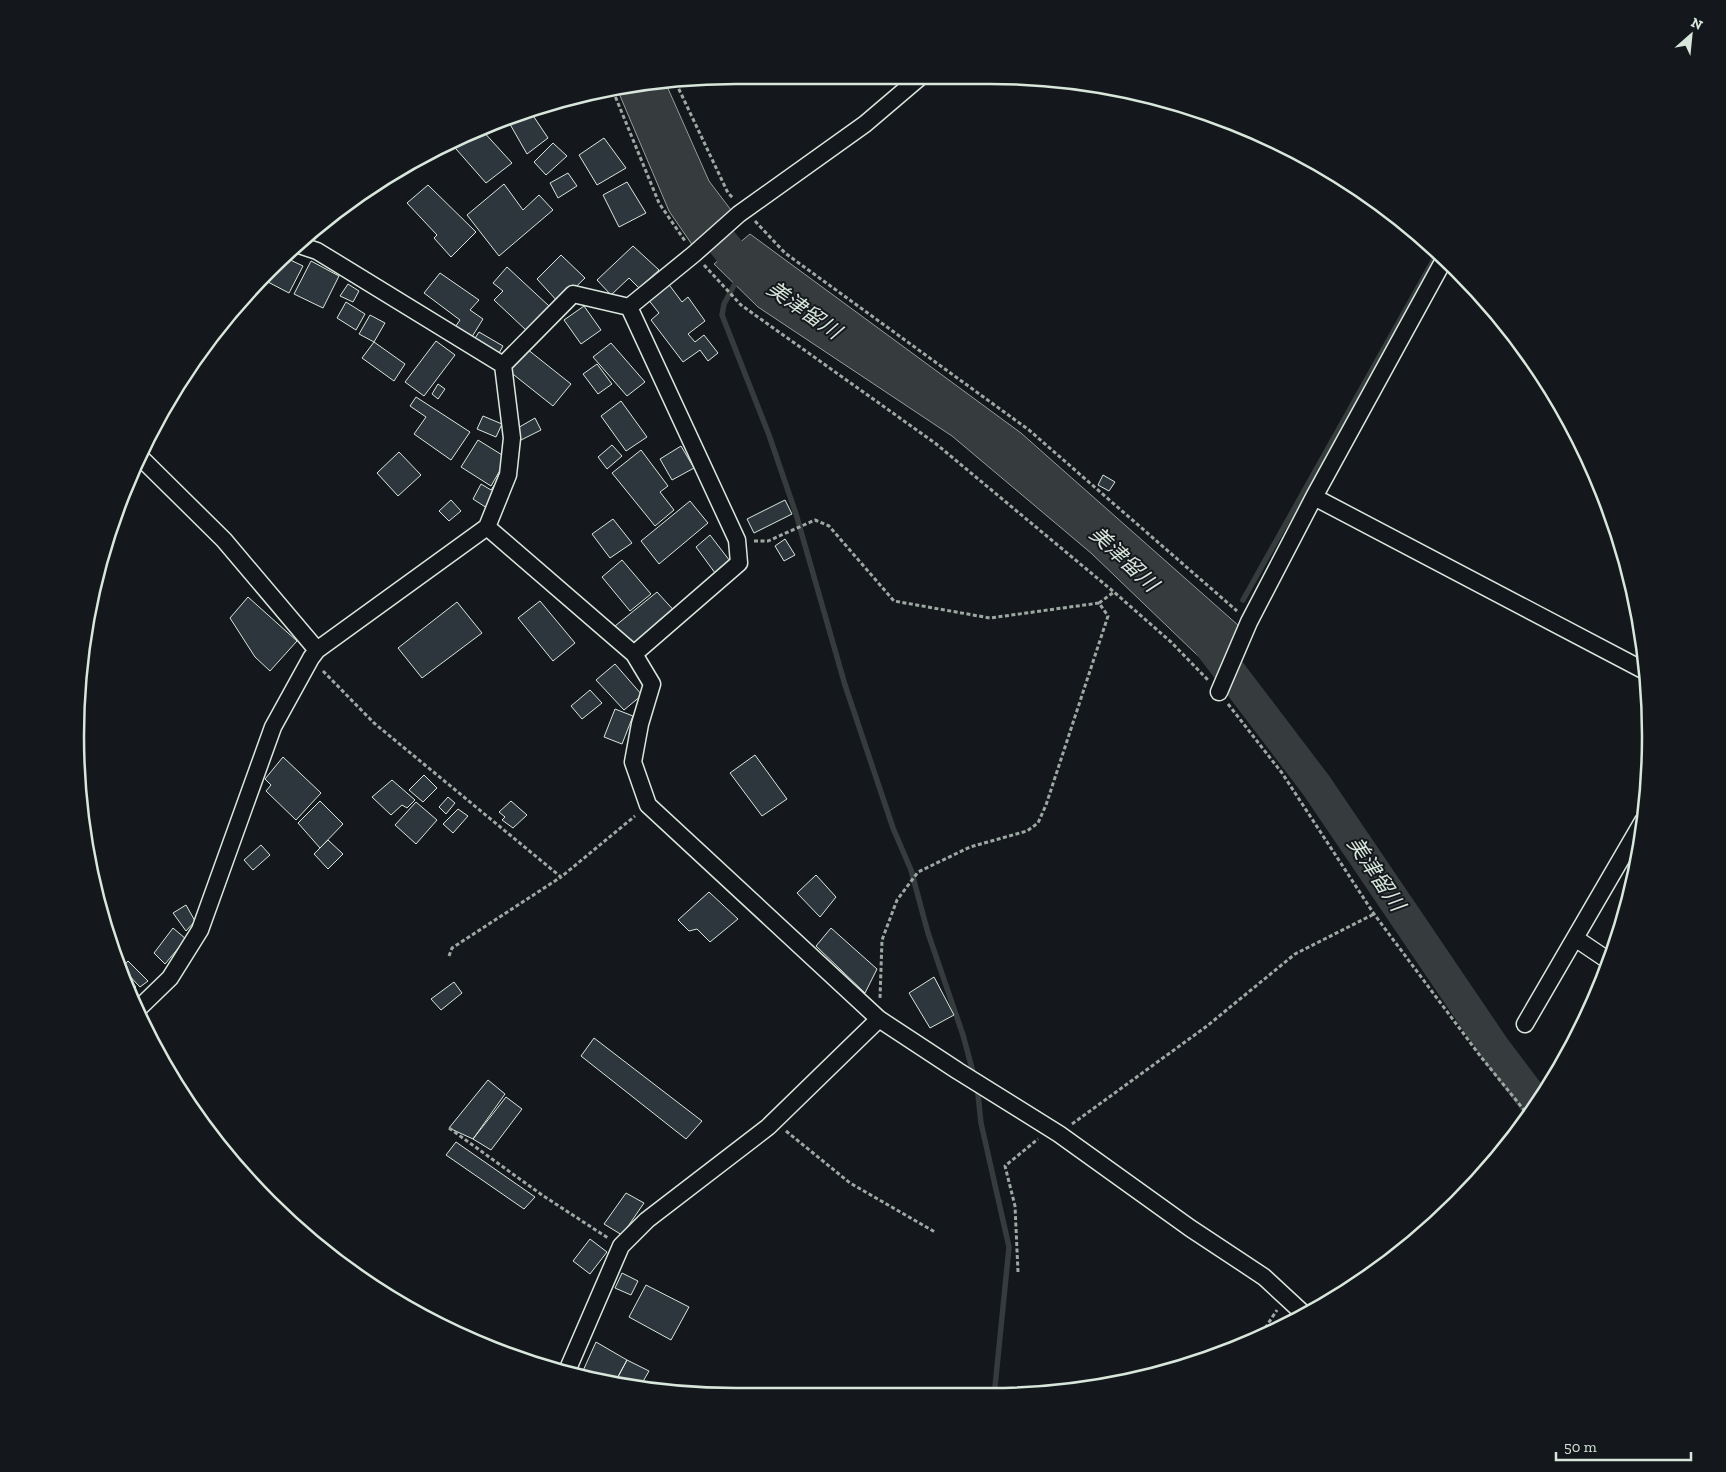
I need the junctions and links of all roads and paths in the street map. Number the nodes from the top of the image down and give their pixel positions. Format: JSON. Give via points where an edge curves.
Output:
{"nodes":[{"id":1,"x":912,"y":84,"type":"edge"},
{"id":2,"x":678,"y":86,"type":"edge"},
{"id":3,"x":615,"y":95,"type":"edge"},
{"id":4,"x":742,"y":212,"type":"junction"},
{"id":5,"x":305,"y":247,"type":"edge"},
{"id":6,"x":694,"y":254,"type":"junction"},
{"id":7,"x":1441,"y":266,"type":"edge"},
{"id":8,"x":629,"y":307,"type":"junction"},
{"id":9,"x":503,"y":365,"type":"junction"},
{"id":10,"x":145,"y":462,"type":"edge"},
{"id":11,"x":1314,"y":497,"type":"junction"},
{"id":12,"x":487,"y":527,"type":"junction"},
{"id":13,"x":737,"y":542,"type":"junction"},
{"id":14,"x":1114,"y":592,"type":"junction"},
{"id":15,"x":1099,"y":603,"type":"junction"},
{"id":16,"x":1249,"y":622,"type":"junction"},
{"id":17,"x":314,"y":654,"type":"junction"},
{"id":18,"x":634,"y":654,"type":"junction"},
{"id":19,"x":1639,"y":668,"type":"edge"},
{"id":20,"x":1219,"y":692,"type":"junction"},
{"id":21,"x":648,"y":805,"type":"junction"},
{"id":22,"x":1635,"y":835,"type":"edge"},
{"id":23,"x":562,"y":877,"type":"junction"},
{"id":24,"x":1374,"y":914,"type":"junction"},
{"id":25,"x":1575,"y":938,"type":"junction"},
{"id":26,"x":449,"y":956,"type":"dead end"},
{"id":27,"x":1604,"y":957,"type":"edge"},
{"id":28,"x":142,"y":1005,"type":"edge"},
{"id":29,"x":879,"y":1019,"type":"junction"},
{"id":30,"x":1525,"y":1024,"type":"dead end"},
{"id":31,"x":1524,"y":1110,"type":"edge"},
{"id":32,"x":774,"y":1121,"type":"junction"},
{"id":33,"x":449,"y":1128,"type":"dead end"},
{"id":34,"x":1055,"y":1132,"type":"junction"},
{"id":35,"x":935,"y":1232,"type":"dead end"},
{"id":36,"x":621,"y":1246,"type":"junction"},
{"id":37,"x":1018,"y":1272,"type":"dead end"},
{"id":38,"x":1285,"y":1297,"type":"junction"},
{"id":39,"x":1299,"y":1310,"type":"edge"},
{"id":40,"x":1266,"y":1327,"type":"edge"},
{"id":41,"x":569,"y":1366,"type":"edge"}],
"edges":[{"from":1,"to":4,"type":"street","via":[[865,124]]},
{"from":2,"to":4,"type":"path","via":[[728,193]]},
{"from":3,"to":6,"type":"path","via":[[659,203]]},
{"from":4,"to":6,"type":"street"},
{"from":4,"to":16,"type":"path","via":[[785,253],[1029,430]]},
{"from":5,"to":9,"type":"street","via":[[317,250]]},
{"from":6,"to":8,"type":"street"},
{"from":6,"to":14,"type":"path","via":[[741,305],[935,444]]},
{"from":7,"to":11,"type":"street"},
{"from":8,"to":9,"type":"street","via":[[573,294]]},
{"from":8,"to":13,"type":"street"},
{"from":9,"to":12,"type":"street","via":[[512,438],[508,475]]},
{"from":10,"to":17,"type":"street","via":[[224,540]]},
{"from":11,"to":16,"type":"street"},
{"from":11,"to":19,"type":"street"},
{"from":12,"to":17,"type":"street"},
{"from":12,"to":18,"type":"street"},
{"from":13,"to":15,"type":"path","via":[[768,541],[814,520],[830,526],[894,601],[990,618]]},
{"from":13,"to":18,"type":"street","via":[[739,563]]},
{"from":14,"to":15,"type":"path"},
{"from":14,"to":20,"type":"path","via":[[1171,642]]},
{"from":15,"to":29,"type":"path","via":[[1108,616],[1038,823],[1026,831],[970,847],[918,872],[896,900],[882,940]]},
{"from":16,"to":20,"type":"street"},
{"from":17,"to":23,"type":"path","via":[[374,723]]},
{"from":17,"to":28,"type":"street","via":[[273,727],[200,930],[170,978]]},
{"from":18,"to":21,"type":"street","via":[[652,684],[633,762]]},
{"from":20,"to":24,"type":"path","via":[[1282,773]]},
{"from":21,"to":23,"type":"path"},
{"from":21,"to":29,"type":"street"},
{"from":22,"to":25,"type":"street"},
{"from":23,"to":26,"type":"path","via":[[452,948]]},
{"from":24,"to":31,"type":"path"},
{"from":24,"to":34,"type":"path","via":[[1294,954],[1207,1026]]},
{"from":25,"to":27,"type":"street"},
{"from":25,"to":30,"type":"street"},
{"from":29,"to":32,"type":"street"},
{"from":29,"to":34,"type":"street"},
{"from":32,"to":35,"type":"path","via":[[850,1183]]},
{"from":32,"to":36,"type":"street","via":[[647,1220]]},
{"from":33,"to":36,"type":"path","via":[[542,1195]]},
{"from":34,"to":37,"type":"path","via":[[1005,1166],[1015,1206]]},
{"from":34,"to":38,"type":"street","via":[[1264,1277]]},
{"from":36,"to":41,"type":"street"},
{"from":38,"to":39,"type":"street"},
{"from":38,"to":40,"type":"path"}]}
